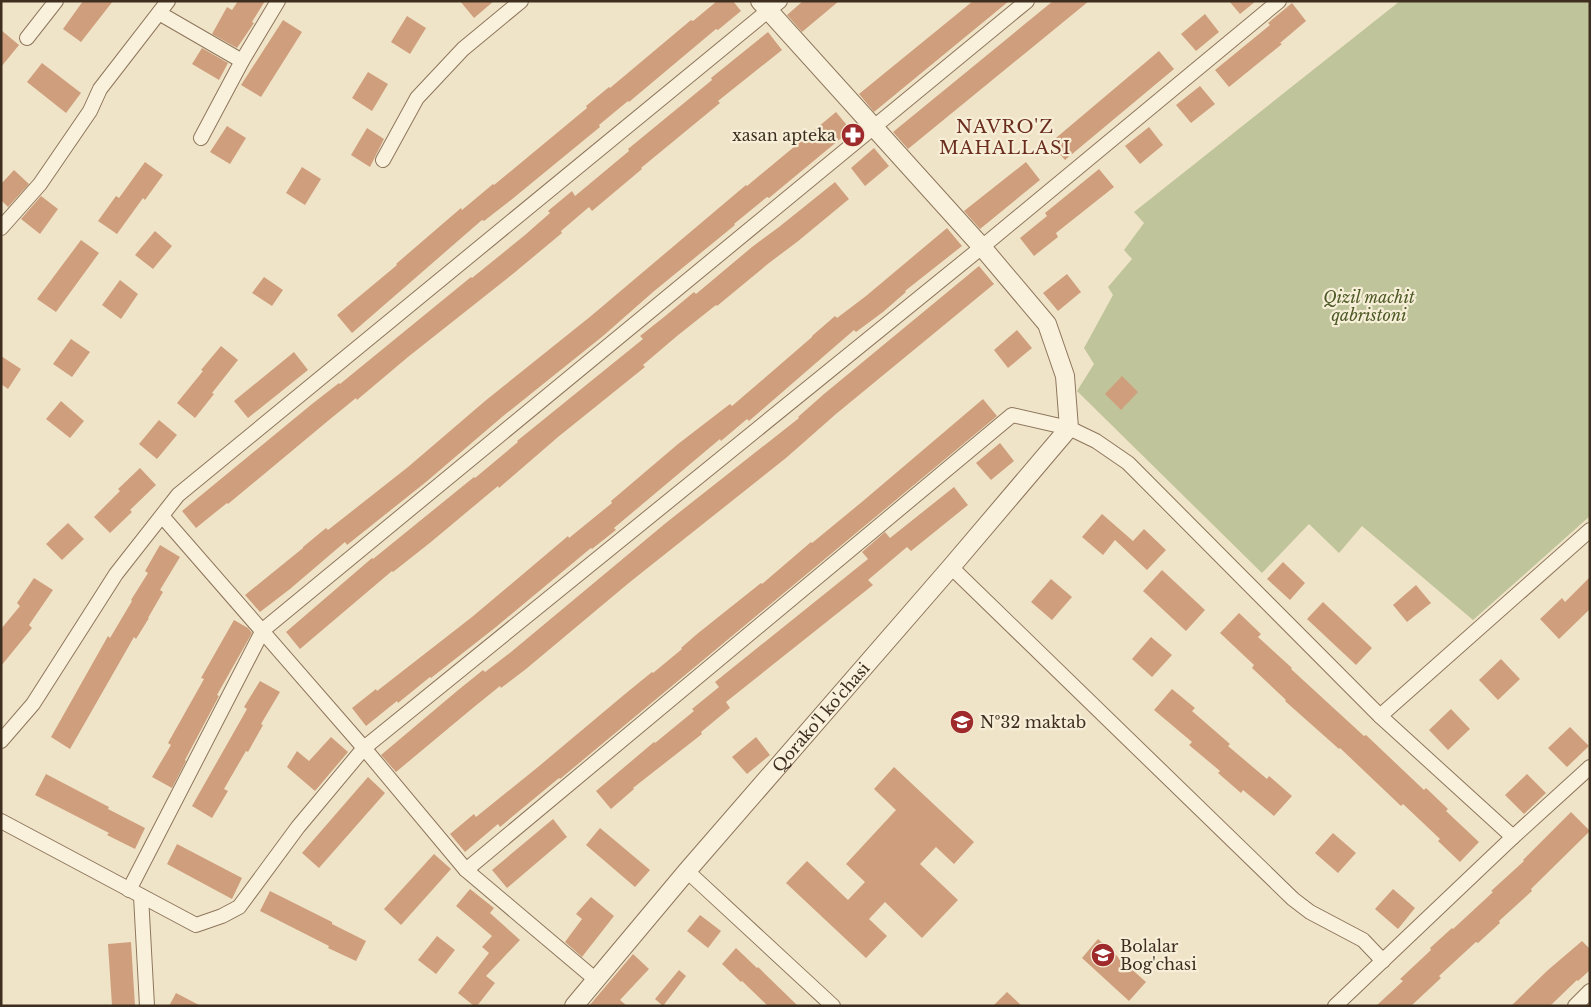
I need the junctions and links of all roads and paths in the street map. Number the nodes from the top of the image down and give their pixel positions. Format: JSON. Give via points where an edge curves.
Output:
{"nodes":[{"id":1,"x":56,"y":1,"type":"edge"},
{"id":2,"x":168,"y":1,"type":"edge"},
{"id":3,"x":278,"y":1,"type":"edge"},
{"id":4,"x":521,"y":1,"type":"edge"},
{"id":5,"x":1026,"y":1,"type":"edge"},
{"id":6,"x":1279,"y":1,"type":"edge"},
{"id":7,"x":769,"y":4,"type":"edge"},
{"id":8,"x":159,"y":13,"type":"junction"},
{"id":9,"x":27,"y":38,"type":"dead end"},
{"id":10,"x":242,"y":61,"type":"junction"},
{"id":11,"x":874,"y":128,"type":"junction"},
{"id":12,"x":200,"y":138,"type":"dead end"},
{"id":13,"x":383,"y":160,"type":"dead end"},
{"id":14,"x":1,"y":228,"type":"edge"},
{"id":15,"x":982,"y":248,"type":"junction"},
{"id":16,"x":1069,"y":428,"type":"junction"},
{"id":17,"x":162,"y":516,"type":"junction"},
{"id":18,"x":1590,"y":530,"type":"edge"},
{"id":19,"x":951,"y":567,"type":"junction"},
{"id":20,"x":263,"y":630,"type":"junction"},
{"id":21,"x":1380,"y":716,"type":"junction"},
{"id":22,"x":1,"y":741,"type":"edge"},
{"id":23,"x":364,"y":748,"type":"junction"},
{"id":24,"x":1590,"y":767,"type":"edge"},
{"id":25,"x":1,"y":821,"type":"edge"},
{"id":26,"x":1513,"y":837,"type":"junction"},
{"id":27,"x":466,"y":870,"type":"junction"},
{"id":28,"x":686,"y":871,"type":"junction"},
{"id":29,"x":135,"y":893,"type":"junction"},
{"id":30,"x":1383,"y":961,"type":"junction"},
{"id":31,"x":595,"y":979,"type":"junction"},
{"id":32,"x":1590,"y":991,"type":"edge"},
{"id":33,"x":147,"y":1006,"type":"edge"},
{"id":34,"x":574,"y":1006,"type":"edge"},
{"id":35,"x":833,"y":1006,"type":"edge"},
{"id":36,"x":1335,"y":1006,"type":"edge"},
{"id":37,"x":1574,"y":1006,"type":"edge"}],
"edges":[{"from":1,"to":9,"type":"street"},
{"from":2,"to":8,"type":"street"},
{"from":3,"to":10,"type":"street"},
{"from":4,"to":13,"type":"street","via":[[463,49],[417,98]]},
{"from":5,"to":11,"type":"street"},
{"from":6,"to":15,"type":"street"},
{"from":7,"to":11,"type":"street"},
{"from":7,"to":17,"type":"street","via":[[178,495]]},
{"from":8,"to":10,"type":"street"},
{"from":8,"to":14,"type":"street","via":[[100,89],[90,111],[40,184]]},
{"from":10,"to":12,"type":"street"},
{"from":11,"to":15,"type":"street"},
{"from":11,"to":20,"type":"street"},
{"from":15,"to":16,"type":"street","via":[[1047,324],[1065,376]]},
{"from":15,"to":23,"type":"street"},
{"from":16,"to":19,"type":"street","name":"Qorako'l ko'chasi"},
{"from":16,"to":21,"type":"street","via":[[1128,462]]},
{"from":16,"to":27,"type":"street","via":[[1012,415]]},
{"from":17,"to":20,"type":"street"},
{"from":17,"to":22,"type":"street","via":[[116,574],[34,704]]},
{"from":18,"to":21,"type":"street"},
{"from":19,"to":28,"type":"street","name":"Qorako'l ko'chasi"},
{"from":19,"to":30,"type":"street","via":[[1294,899],[1310,912],[1363,940]]},
{"from":20,"to":23,"type":"street"},
{"from":20,"to":29,"type":"street"},
{"from":21,"to":26,"type":"street"},
{"from":23,"to":27,"type":"street"},
{"from":23,"to":29,"type":"street","via":[[298,827],[239,907],[196,925]]},
{"from":24,"to":26,"type":"street"},
{"from":25,"to":29,"type":"street"},
{"from":26,"to":30,"type":"street"},
{"from":27,"to":31,"type":"street"},
{"from":28,"to":31,"type":"street","name":"Qorako'l ko'chasi"},
{"from":28,"to":35,"type":"street"},
{"from":29,"to":33,"type":"street"},
{"from":30,"to":36,"type":"street"},
{"from":31,"to":34,"type":"street","name":"Qorako'l ko'chasi"},
{"from":32,"to":37,"type":"street"}]}
